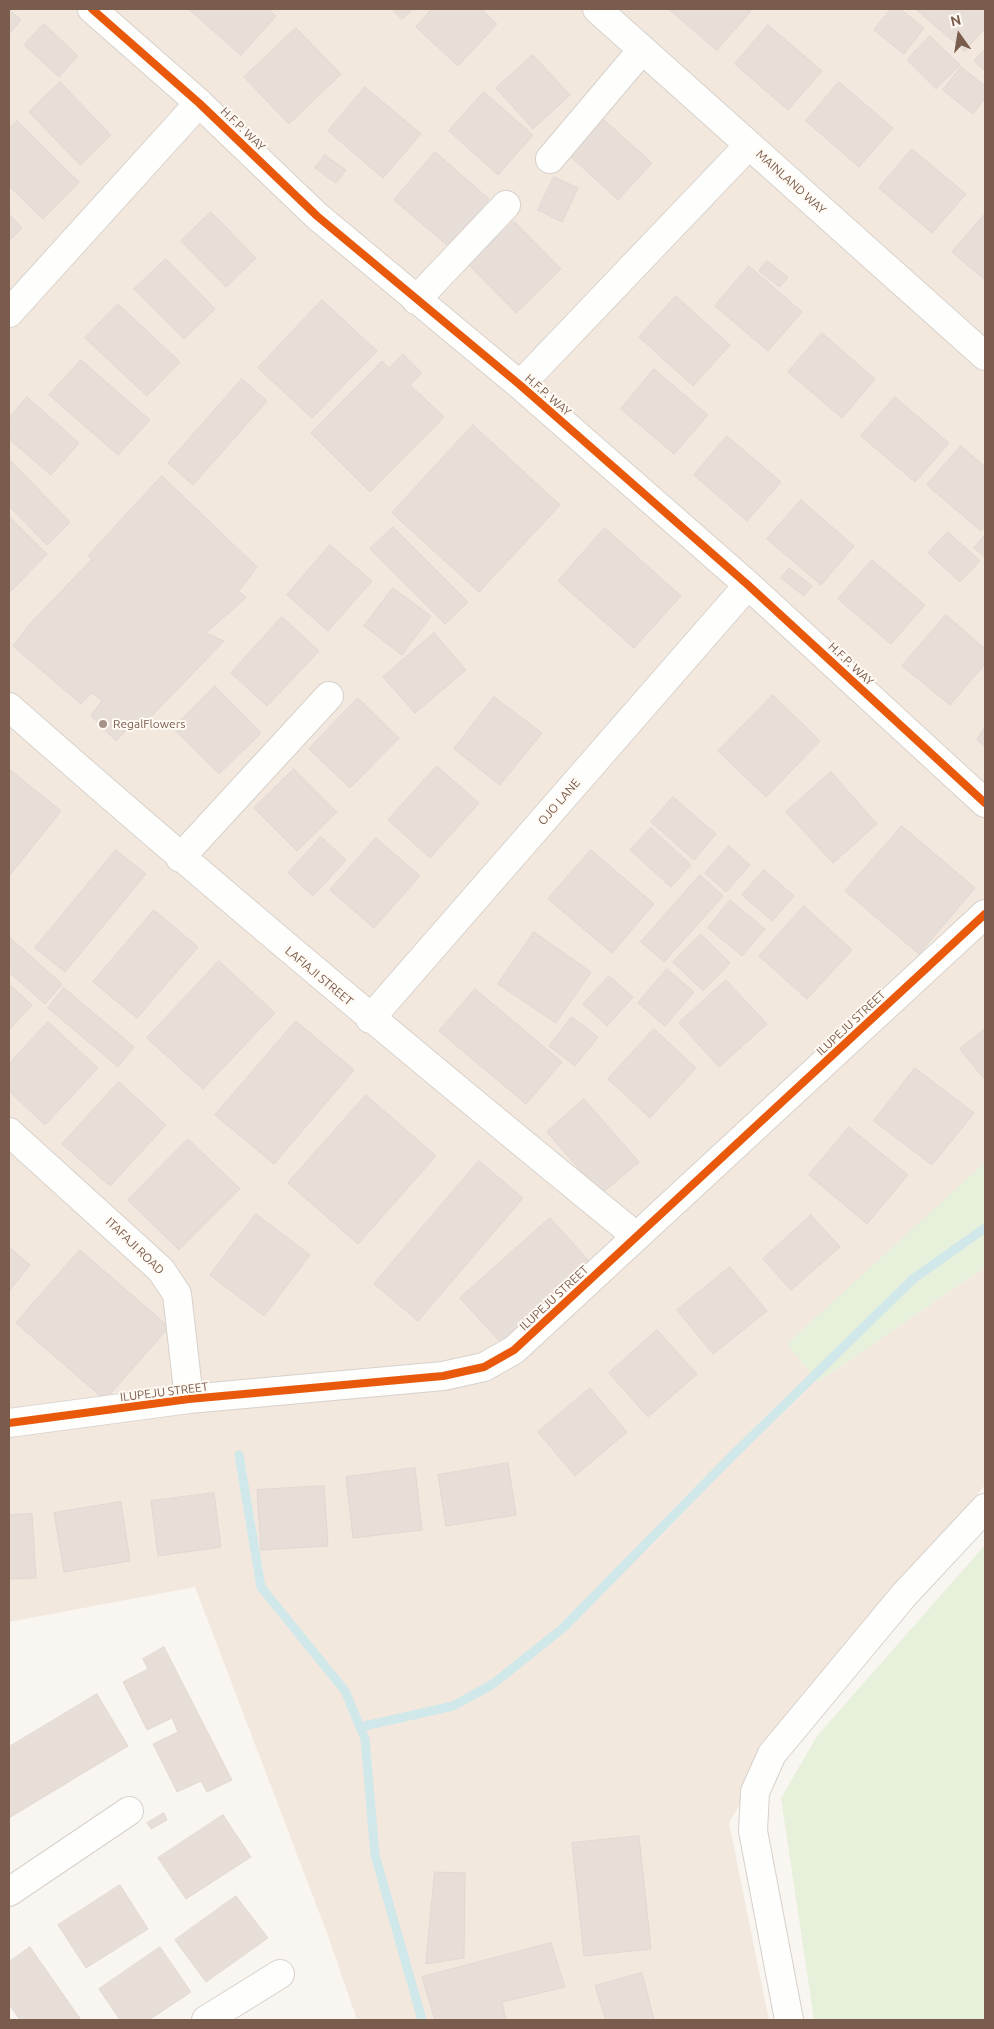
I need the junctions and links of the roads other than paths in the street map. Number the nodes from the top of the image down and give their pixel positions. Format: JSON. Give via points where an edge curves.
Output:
{"nodes":[{"id":1,"x":92,"y":9,"type":"edge"},
{"id":2,"x":597,"y":9,"type":"edge"},
{"id":3,"x":642,"y":50,"type":"junction"},
{"id":4,"x":199,"y":103,"type":"junction"},
{"id":5,"x":749,"y":145,"type":"junction"},
{"id":6,"x":550,"y":160,"type":"dead end"},
{"id":7,"x":506,"y":205,"type":"dead end"},
{"id":8,"x":416,"y":300,"type":"junction"},
{"id":9,"x":9,"y":313,"type":"edge"},
{"id":10,"x":985,"y":356,"type":"edge"},
{"id":11,"x":520,"y":385,"type":"junction"},
{"id":12,"x":748,"y":585,"type":"junction"},
{"id":13,"x":329,"y":696,"type":"dead end"},
{"id":14,"x":9,"y":707,"type":"edge"},
{"id":15,"x":985,"y":803,"type":"edge"},
{"id":16,"x":180,"y":858,"type":"junction"},
{"id":17,"x":985,"y":914,"type":"edge"},
{"id":18,"x":370,"y":1018,"type":"junction"},
{"id":19,"x":9,"y":1132,"type":"edge"},
{"id":20,"x":636,"y":1236,"type":"junction"},
{"id":21,"x":189,"y":1399,"type":"junction"},
{"id":22,"x":9,"y":1423,"type":"edge"},
{"id":23,"x":985,"y":1508,"type":"edge"},
{"id":24,"x":129,"y":1811,"type":"dead end"},
{"id":25,"x":9,"y":1892,"type":"edge"},
{"id":26,"x":280,"y":1974,"type":"dead end"},
{"id":27,"x":206,"y":2020,"type":"edge"},
{"id":28,"x":789,"y":2020,"type":"edge"}],
"edges":[{"from":1,"to":4,"type":"street","name":"H.F.P. WAY"},
{"from":2,"to":3,"type":"street","name":"MAINLAND WAY"},
{"from":3,"to":5,"type":"street","name":"MAINLAND WAY"},
{"from":3,"to":6,"type":"street"},
{"from":4,"to":8,"type":"street","name":"H.F.P. WAY","via":[[318,216]]},
{"from":4,"to":9,"type":"street"},
{"from":5,"to":10,"type":"street","name":"MAINLAND WAY"},
{"from":5,"to":11,"type":"street","name":"H.F.P. WAY"},
{"from":7,"to":8,"type":"street"},
{"from":8,"to":11,"type":"street","name":"H.F.P. WAY"},
{"from":11,"to":12,"type":"street","name":"H.F.P. WAY"},
{"from":12,"to":15,"type":"street","name":"H.F.P. WAY"},
{"from":12,"to":18,"type":"street","name":"OJO LANE"},
{"from":13,"to":16,"type":"street"},
{"from":14,"to":16,"type":"street","name":"LAFIAJI STREET"},
{"from":16,"to":18,"type":"street","name":"LAFIAJI STREET"},
{"from":17,"to":20,"type":"street","name":"ILUPEJU STREET"},
{"from":18,"to":20,"type":"street","name":"LAFIAJI STREET"},
{"from":19,"to":21,"type":"street","name":"ITAFAJI ROAD","via":[[161,1270],[177,1294]]},
{"from":20,"to":21,"type":"street","name":"ILUPEJU STREET","via":[[514,1350],[484,1367],[442,1376]]},
{"from":21,"to":22,"type":"street","name":"ILUPEJU STREET"},
{"from":23,"to":28,"type":"street","via":[[904,1595],[772,1754],[755,1792],[753,1831]]},
{"from":24,"to":25,"type":"street"},
{"from":26,"to":27,"type":"street"}]}
